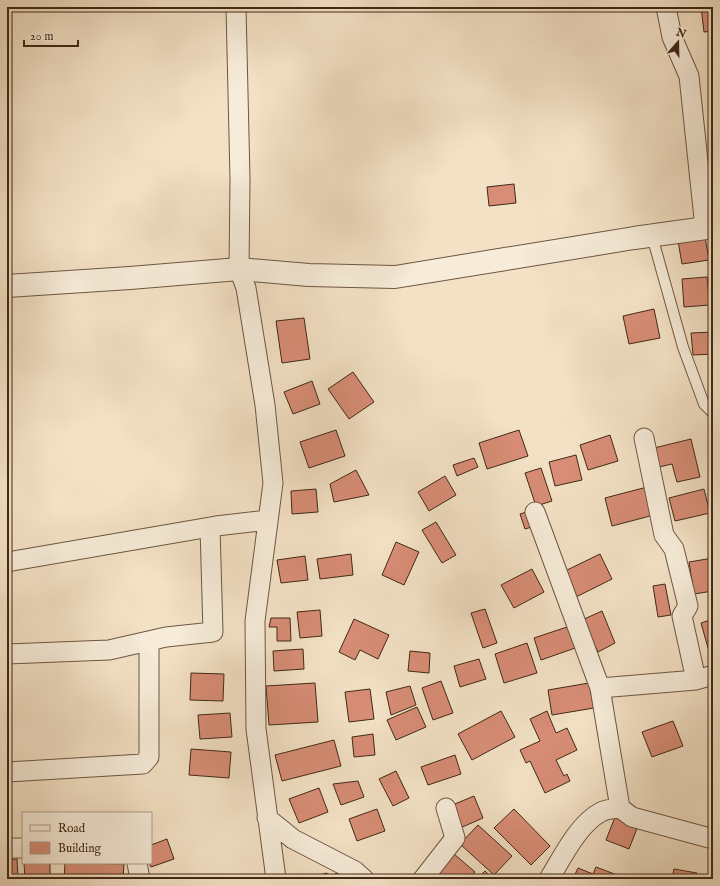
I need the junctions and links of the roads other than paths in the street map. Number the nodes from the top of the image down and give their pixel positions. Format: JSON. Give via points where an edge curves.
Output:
{"nodes":[{"id":1,"x":236,"y":7,"type":"edge"},
{"id":2,"x":666,"y":7,"type":"edge"},
{"id":3,"x":709,"y":228,"type":"edge"},
{"id":4,"x":652,"y":236,"type":"junction"},
{"id":5,"x":239,"y":269,"type":"junction"},
{"id":6,"x":7,"y":286,"type":"edge"},
{"id":7,"x":713,"y":413,"type":"edge"},
{"id":8,"x":644,"y":438,"type":"dead end"},
{"id":9,"x":535,"y":512,"type":"dead end"},
{"id":10,"x":268,"y":520,"type":"junction"},
{"id":11,"x":210,"y":528,"type":"junction"},
{"id":12,"x":7,"y":562,"type":"edge"},
{"id":13,"x":149,"y":641,"type":"junction"},
{"id":14,"x":7,"y":654,"type":"edge"},
{"id":15,"x":705,"y":677,"type":"edge"},
{"id":16,"x":600,"y":688,"type":"junction"},
{"id":17,"x":7,"y":772,"type":"edge"},
{"id":18,"x":446,"y":808,"type":"dead end"},
{"id":19,"x":620,"y":808,"type":"junction"},
{"id":20,"x":267,"y":818,"type":"junction"},
{"id":21,"x":713,"y":839,"type":"edge"},
{"id":22,"x":7,"y":848,"type":"edge"},
{"id":23,"x":22,"y":848,"type":"edge"},
{"id":24,"x":137,"y":864,"type":"edge"},
{"id":25,"x":140,"y":879,"type":"edge"},
{"id":26,"x":276,"y":879,"type":"edge"},
{"id":27,"x":364,"y":879,"type":"edge"},
{"id":28,"x":423,"y":879,"type":"edge"},
{"id":29,"x":549,"y":879,"type":"edge"}],
"edges":[{"from":1,"to":5,"type":"street","via":[[240,179]]},
{"from":2,"to":3,"type":"street","via":[[672,37],[689,76]]},
{"from":3,"to":4,"type":"street"},
{"from":4,"to":5,"type":"street","via":[[395,277],[309,275]]},
{"from":4,"to":7,"type":"lane","via":[[683,347],[704,404]]},
{"from":5,"to":6,"type":"street"},
{"from":5,"to":10,"type":"street","via":[[246,288],[266,421],[273,483]]},
{"from":8,"to":15,"type":"street","via":[[664,535],[674,549],[688,606],[682,616]]},
{"from":9,"to":16,"type":"street"},
{"from":10,"to":11,"type":"street"},
{"from":10,"to":20,"type":"street","via":[[255,621],[256,729]]},
{"from":11,"to":12,"type":"street"},
{"from":11,"to":13,"type":"street","via":[[214,632]]},
{"from":13,"to":14,"type":"street","via":[[109,650]]},
{"from":13,"to":17,"type":"street","via":[[149,757],[143,764]]},
{"from":15,"to":16,"type":"street"},
{"from":16,"to":19,"type":"street"},
{"from":18,"to":28,"type":"street","via":[[455,838]]},
{"from":19,"to":21,"type":"street","via":[[632,817]]},
{"from":19,"to":29,"type":"street","via":[[602,811],[585,824]]},
{"from":20,"to":26,"type":"street"},
{"from":20,"to":27,"type":"street","via":[[293,839]]},
{"from":22,"to":23,"type":"street"},
{"from":24,"to":25,"type":"street"}]}
